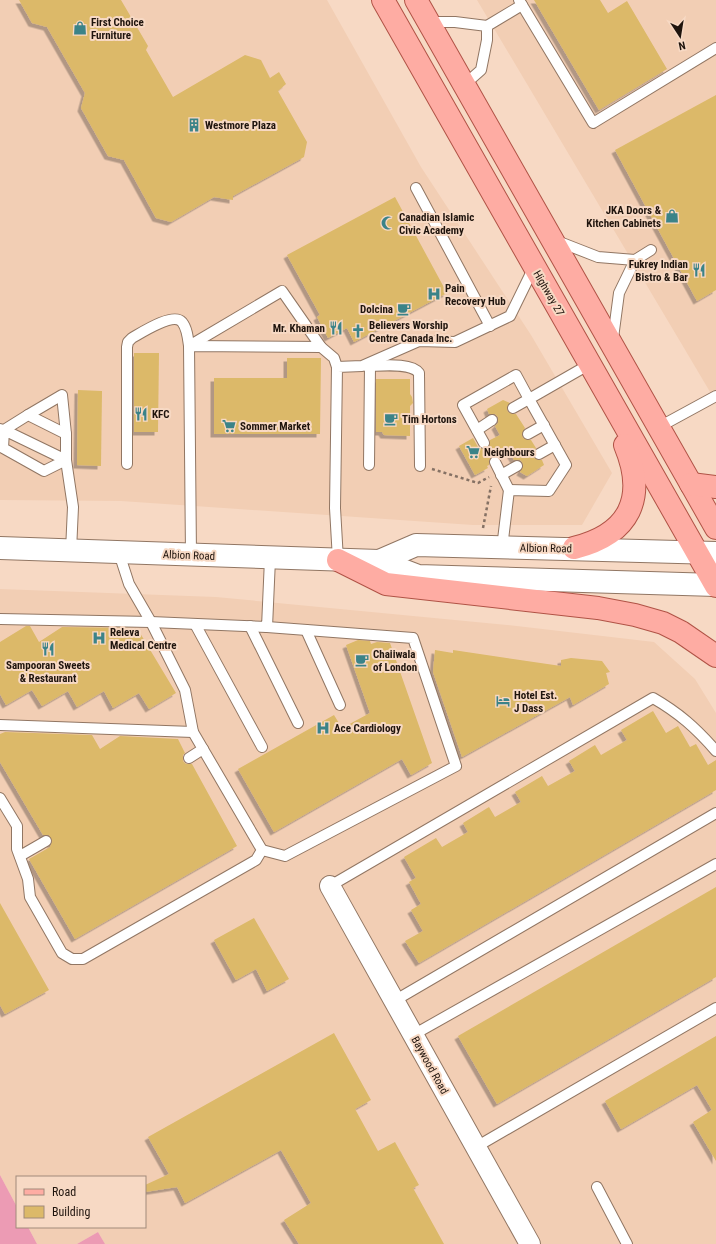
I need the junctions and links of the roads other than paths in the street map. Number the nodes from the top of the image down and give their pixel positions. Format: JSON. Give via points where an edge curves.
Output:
{"nodes":[{"id":1,"x":383,"y":0,"type":"edge"},
{"id":2,"x":416,"y":0,"type":"edge"},
{"id":3,"x":521,"y":2,"type":"edge"},
{"id":4,"x":429,"y":22,"type":"junction"},
{"id":5,"x":487,"y":26,"type":"junction"},
{"id":6,"x":716,"y":48,"type":"edge"},
{"id":7,"x":464,"y":85,"type":"junction"},
{"id":8,"x":416,"y":188,"type":"dead end"},
{"id":9,"x":553,"y":240,"type":"junction"},
{"id":10,"x":651,"y":250,"type":"dead end"},
{"id":11,"x":635,"y":260,"type":"junction"},
{"id":12,"x":534,"y":267,"type":"junction"},
{"id":13,"x":490,"y":326,"type":"junction"},
{"id":14,"x":612,"y":344,"type":"junction"},
{"id":15,"x":189,"y":346,"type":"junction"},
{"id":16,"x":322,"y":347,"type":"junction"},
{"id":17,"x":590,"y":364,"type":"junction"},
{"id":18,"x":366,"y":366,"type":"junction"},
{"id":19,"x":337,"y":367,"type":"junction"},
{"id":20,"x":716,"y":396,"type":"edge"},
{"id":21,"x":529,"y":399,"type":"junction"},
{"id":22,"x":513,"y":408,"type":"dead end"},
{"id":23,"x":28,"y":415,"type":"junction"},
{"id":24,"x":492,"y":420,"type":"dead end"},
{"id":25,"x":623,"y":423,"type":"junction"},
{"id":26,"x":544,"y":425,"type":"junction"},
{"id":27,"x":659,"y":427,"type":"junction"},
{"id":28,"x":2,"y":430,"type":"edge"},
{"id":29,"x":477,"y":430,"type":"junction"},
{"id":30,"x":66,"y":434,"type":"junction"},
{"id":31,"x":528,"y":434,"type":"dead end"},
{"id":32,"x":484,"y":444,"type":"dead end"},
{"id":33,"x":555,"y":445,"type":"junction"},
{"id":34,"x":539,"y":454,"type":"dead end"},
{"id":35,"x":66,"y":460,"type":"junction"},
{"id":36,"x":494,"y":462,"type":"dead end"},
{"id":37,"x":127,"y":464,"type":"dead end"},
{"id":38,"x":368,"y":465,"type":"dead end"},
{"id":39,"x":420,"y":466,"type":"road end"},
{"id":40,"x":517,"y":466,"type":"dead end"},
{"id":41,"x":501,"y":475,"type":"junction"},
{"id":42,"x":691,"y":484,"type":"junction"},
{"id":43,"x":716,"y":487,"type":"edge"},
{"id":44,"x":509,"y":490,"type":"junction"},
{"id":45,"x":716,"y":528,"type":"edge"},
{"id":46,"x":0,"y":548,"type":"edge"},
{"id":47,"x":502,"y":548,"type":"junction"},
{"id":48,"x":574,"y":548,"type":"junction"},
{"id":49,"x":71,"y":551,"type":"junction"},
{"id":50,"x":119,"y":553,"type":"junction"},
{"id":51,"x":706,"y":553,"type":"edge"},
{"id":52,"x":192,"y":555,"type":"junction"},
{"id":53,"x":270,"y":559,"type":"junction"},
{"id":54,"x":338,"y":560,"type":"junction"},
{"id":55,"x":379,"y":561,"type":"junction"},
{"id":56,"x":716,"y":585,"type":"edge"},
{"id":57,"x":0,"y":619,"type":"edge"},
{"id":58,"x":151,"y":622,"type":"junction"},
{"id":59,"x":195,"y":624,"type":"junction"},
{"id":60,"x":250,"y":626,"type":"junction"},
{"id":61,"x":267,"y":627,"type":"junction"},
{"id":62,"x":306,"y":630,"type":"junction"},
{"id":63,"x":716,"y":656,"type":"edge"},
{"id":64,"x":340,"y":705,"type":"dead end"},
{"id":65,"x":298,"y":723,"type":"dead end"},
{"id":66,"x":0,"y":725,"type":"edge"},
{"id":67,"x":194,"y":732,"type":"junction"},
{"id":68,"x":262,"y":747,"type":"dead end"},
{"id":69,"x":203,"y":749,"type":"junction"},
{"id":70,"x":716,"y":751,"type":"edge"},
{"id":71,"x":189,"y":758,"type":"dead end"},
{"id":72,"x":0,"y":798,"type":"edge"},
{"id":73,"x":716,"y":813,"type":"edge"},
{"id":74,"x":46,"y":841,"type":"dead end"},
{"id":75,"x":262,"y":850,"type":"junction"},
{"id":76,"x":20,"y":856,"type":"junction"},
{"id":77,"x":716,"y":864,"type":"edge"},
{"id":78,"x":330,"y":886,"type":"joint"},
{"id":79,"x":394,"y":1001,"type":"junction"},
{"id":80,"x":716,"y":1008,"type":"edge"},
{"id":81,"x":413,"y":1035,"type":"junction"},
{"id":82,"x":476,"y":1147,"type":"junction"},
{"id":83,"x":597,"y":1188,"type":"dead end"},
{"id":84,"x":530,"y":1244,"type":"edge"},
{"id":85,"x":627,"y":1244,"type":"edge"}],
"edges":[{"from":1,"to":12,"type":"main road","name":"Highway 27"},
{"from":2,"to":4,"type":"main road"},
{"from":3,"to":5,"type":"lane"},
{"from":3,"to":6,"type":"lane","via":[[594,123]]},
{"from":4,"to":5,"type":"lane"},
{"from":4,"to":7,"type":"main road"},
{"from":5,"to":7,"type":"lane","via":[[481,70]]},
{"from":7,"to":9,"type":"main road"},
{"from":8,"to":13,"type":"lane"},
{"from":9,"to":11,"type":"lane","via":[[598,257],[621,261]]},
{"from":9,"to":14,"type":"main road"},
{"from":10,"to":11,"type":"lane"},
{"from":11,"to":14,"type":"lane","via":[[619,292]]},
{"from":12,"to":13,"type":"lane","via":[[510,316]]},
{"from":12,"to":17,"type":"main road","name":"Highway 27"},
{"from":13,"to":18,"type":"lane","via":[[455,342],[419,342]]},
{"from":14,"to":27,"type":"main road"},
{"from":15,"to":16,"type":"lane"},
{"from":15,"to":16,"type":"lane","via":[[282,291]]},
{"from":15,"to":37,"type":"lane","via":[[186,331],[177,319],[167,320],[128,342]]},
{"from":15,"to":52,"type":"lane"},
{"from":16,"to":19,"type":"lane","via":[[334,358]]},
{"from":17,"to":21,"type":"lane"},
{"from":17,"to":25,"type":"main road","name":"Highway 27"},
{"from":18,"to":19,"type":"lane"},
{"from":18,"to":38,"type":"lane"},
{"from":18,"to":39,"type":"lane","via":[[409,366],[419,373]]},
{"from":19,"to":54,"type":"lane"},
{"from":20,"to":27,"type":"lane"},
{"from":21,"to":22,"type":"lane"},
{"from":21,"to":26,"type":"lane"},
{"from":21,"to":29,"type":"lane","via":[[516,375],[463,405]]},
{"from":23,"to":28,"type":"lane"},
{"from":23,"to":30,"type":"lane"},
{"from":23,"to":30,"type":"lane","via":[[62,394]]},
{"from":24,"to":29,"type":"lane"},
{"from":25,"to":48,"type":"main road","via":[[624,442],[633,463],[636,480],[631,509],[609,533],[594,542]]},
{"from":25,"to":51,"type":"main road","name":"Highway 27"},
{"from":26,"to":31,"type":"lane"},
{"from":26,"to":33,"type":"lane"},
{"from":27,"to":42,"type":"main road"},
{"from":28,"to":35,"type":"lane"},
{"from":28,"to":35,"type":"lane","via":[[3,448],[44,471]]},
{"from":29,"to":32,"type":"lane"},
{"from":30,"to":35,"type":"lane"},
{"from":33,"to":34,"type":"lane"},
{"from":33,"to":44,"type":"lane","via":[[566,465],[549,492]]},
{"from":35,"to":49,"type":"lane","via":[[72,507]]},
{"from":36,"to":41,"type":"lane"},
{"from":40,"to":41,"type":"lane"},
{"from":41,"to":44,"type":"lane"},
{"from":42,"to":43,"type":"main road"},
{"from":42,"to":45,"type":"main road"},
{"from":44,"to":47,"type":"lane"},
{"from":46,"to":49,"type":"main road","name":"Albion Road"},
{"from":47,"to":48,"type":"main road","name":"Albion Road"},
{"from":47,"to":55,"type":"main road","name":"Albion Road","via":[[416,545]]},
{"from":48,"to":51,"type":"main road","name":"Albion Road"},
{"from":49,"to":50,"type":"main road","name":"Albion Road"},
{"from":50,"to":52,"type":"main road","name":"Albion Road"},
{"from":50,"to":58,"type":"lane","via":[[128,584]]},
{"from":51,"to":56,"type":"main road","name":"Highway 27"},
{"from":52,"to":53,"type":"main road","name":"Albion Road"},
{"from":53,"to":54,"type":"main road","name":"Albion Road"},
{"from":53,"to":61,"type":"lane"},
{"from":54,"to":55,"type":"main road","name":"Albion Road"},
{"from":54,"to":63,"type":"main road","via":[[386,584],[635,614],[681,632]]},
{"from":55,"to":56,"type":"main road","name":"Albion Road","via":[[418,576]]},
{"from":57,"to":58,"type":"lane"},
{"from":58,"to":59,"type":"lane"},
{"from":58,"to":67,"type":"lane","via":[[185,690]]},
{"from":59,"to":60,"type":"lane"},
{"from":59,"to":68,"type":"lane"},
{"from":60,"to":61,"type":"lane"},
{"from":60,"to":65,"type":"lane"},
{"from":61,"to":62,"type":"lane"},
{"from":62,"to":64,"type":"lane"},
{"from":62,"to":75,"type":"lane","via":[[413,638],[456,766],[285,856]]},
{"from":66,"to":67,"type":"lane"},
{"from":67,"to":69,"type":"lane"},
{"from":69,"to":71,"type":"lane"},
{"from":69,"to":75,"type":"lane"},
{"from":70,"to":78,"type":"lane","via":[[698,729],[676,711],[653,698]]},
{"from":72,"to":76,"type":"lane","via":[[17,826],[17,850]]},
{"from":73,"to":79,"type":"lane"},
{"from":74,"to":76,"type":"lane"},
{"from":75,"to":76,"type":"lane","via":[[256,860],[83,959],[72,959],[62,953],[30,897],[28,879]]},
{"from":77,"to":81,"type":"lane"},
{"from":78,"to":79,"type":"street","name":"Baywood Road"},
{"from":79,"to":81,"type":"street","name":"Baywood Road"},
{"from":80,"to":82,"type":"lane"},
{"from":81,"to":82,"type":"street","name":"Baywood Road"},
{"from":82,"to":84,"type":"street","name":"Baywood Road"},
{"from":83,"to":85,"type":"lane"}]}
